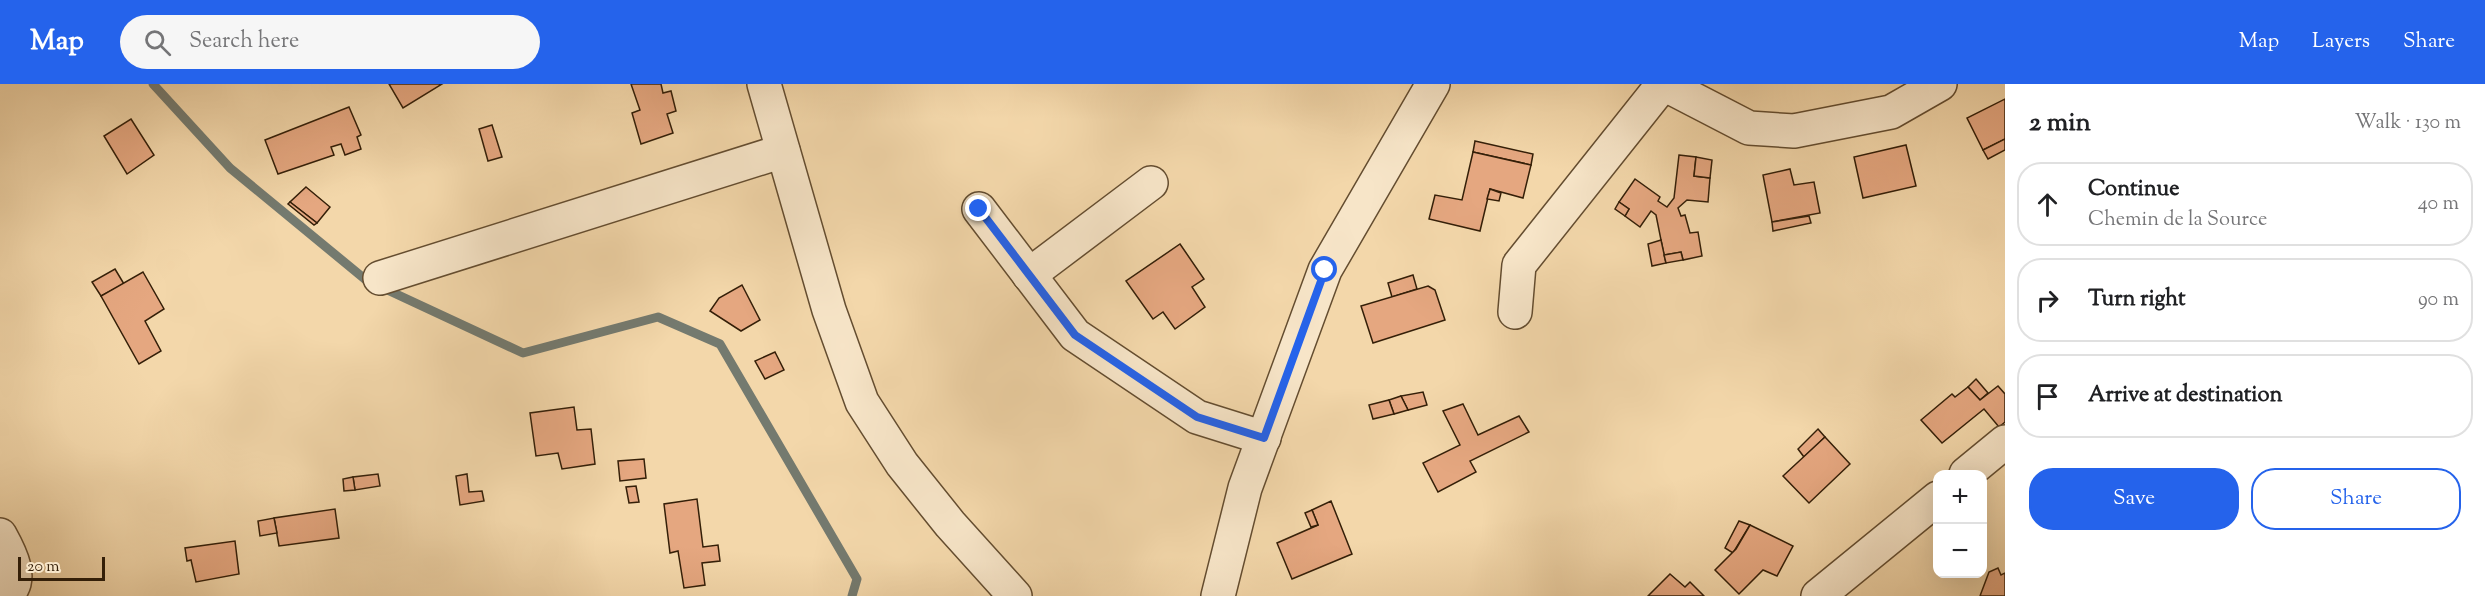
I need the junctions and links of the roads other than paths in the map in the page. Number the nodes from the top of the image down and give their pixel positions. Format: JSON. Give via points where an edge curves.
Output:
{"nodes":[{"id":1,"x":764,"y":84,"type":"edge"},
{"id":2,"x":1433,"y":84,"type":"edge"},
{"id":3,"x":1663,"y":84,"type":"edge"},
{"id":4,"x":1940,"y":84,"type":"edge"},
{"id":5,"x":783,"y":151,"type":"junction"},
{"id":6,"x":1150,"y":183,"type":"dead end"},
{"id":7,"x":979,"y":209,"type":"dead end"},
{"id":8,"x":1029,"y":275,"type":"junction"},
{"id":9,"x":380,"y":278,"type":"dead end"},
{"id":10,"x":1515,"y":312,"type":"dead end"},
{"id":11,"x":1264,"y":438,"type":"junction"},
{"id":12,"x":2005,"y":442,"type":"edge"},
{"id":13,"x":1971,"y":470,"type":"edge"},
{"id":14,"x":1933,"y":502,"type":"edge"},
{"id":15,"x":0,"y":535,"type":"edge"},
{"id":16,"x":4,"y":596,"type":"edge"},
{"id":17,"x":1015,"y":596,"type":"edge"},
{"id":18,"x":1218,"y":596,"type":"edge"},
{"id":19,"x":1818,"y":596,"type":"edge"}],
"edges":[{"from":1,"to":5,"type":"street"},
{"from":2,"to":11,"type":"street","via":[[1325,270]]},
{"from":3,"to":4,"type":"street","via":[[1749,128],[1794,131],[1891,112]]},
{"from":3,"to":10,"type":"street","via":[[1519,265]]},
{"from":5,"to":9,"type":"street"},
{"from":5,"to":17,"type":"street","via":[[829,310],[862,402],[902,464]]},
{"from":6,"to":8,"type":"street"},
{"from":7,"to":8,"type":"street"},
{"from":8,"to":11,"type":"street","via":[[1075,335],[1197,417]]},
{"from":11,"to":18,"type":"street","via":[[1245,488]]},
{"from":12,"to":13,"type":"street"},
{"from":14,"to":19,"type":"street"},
{"from":15,"to":16,"type":"street","via":[[14,561],[15,578]]}]}
